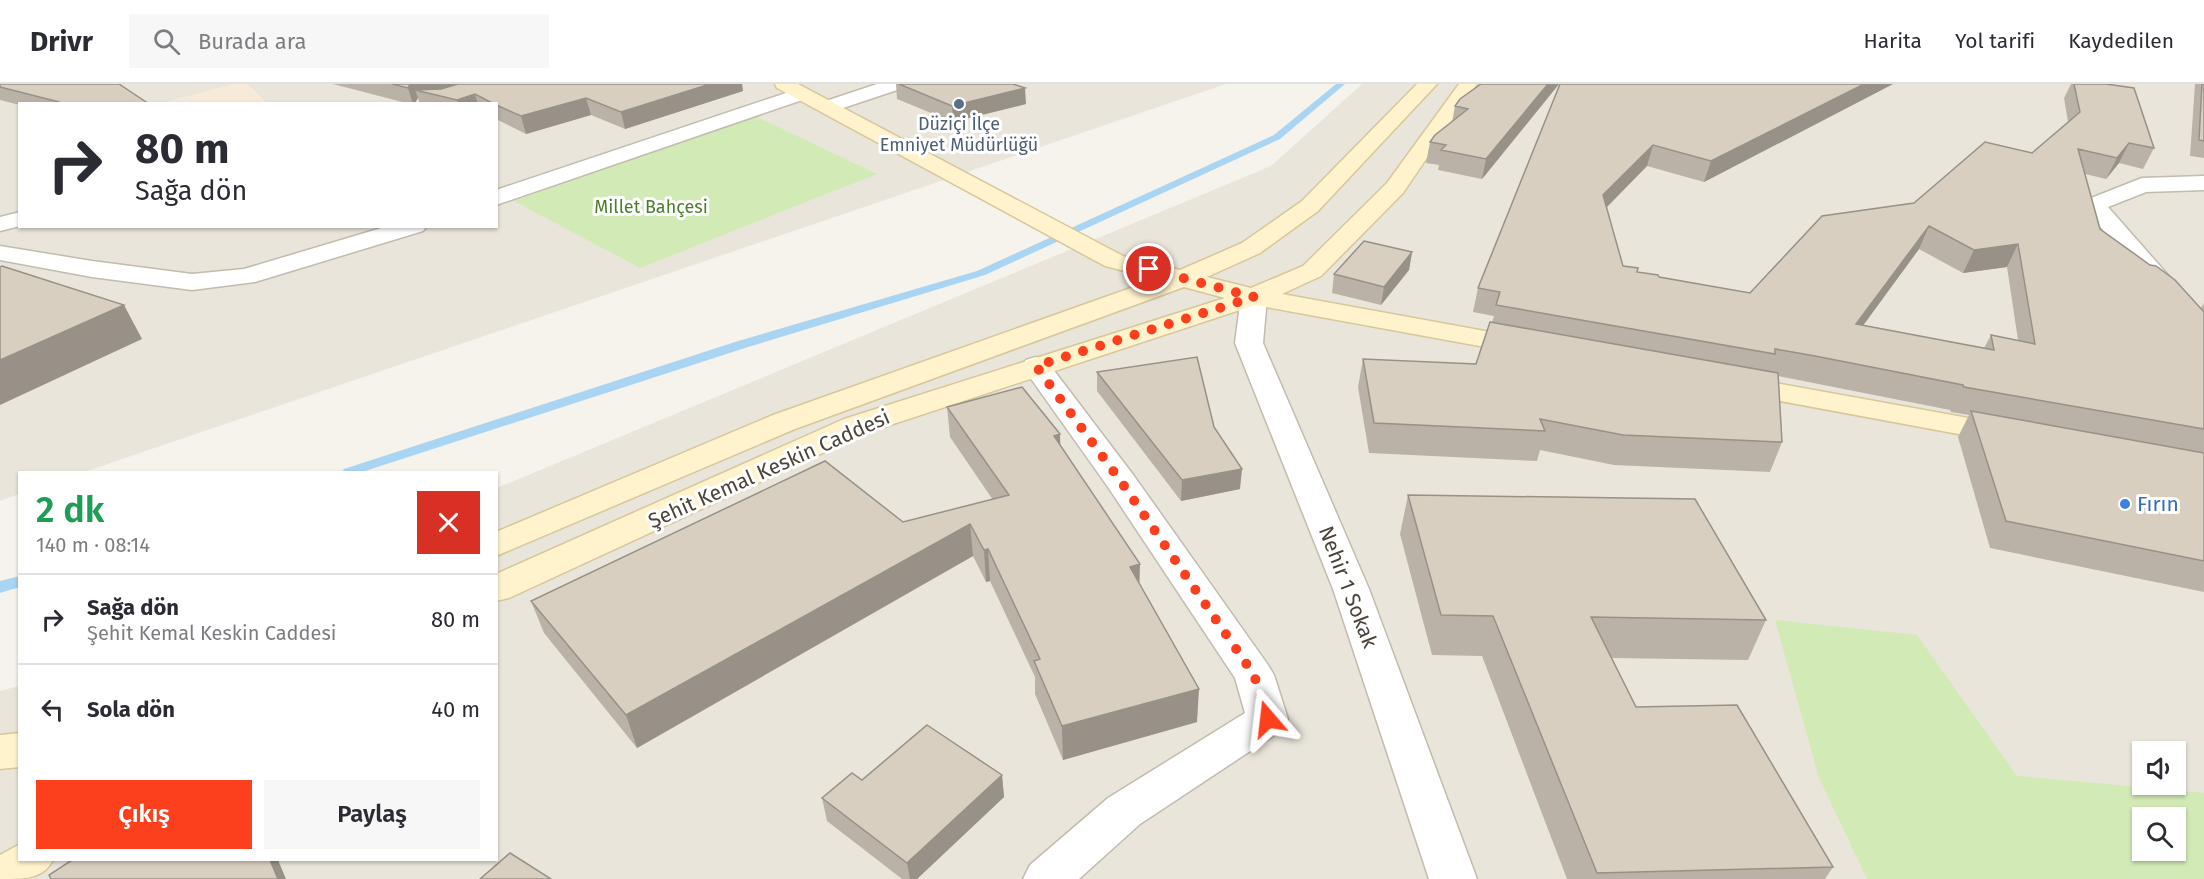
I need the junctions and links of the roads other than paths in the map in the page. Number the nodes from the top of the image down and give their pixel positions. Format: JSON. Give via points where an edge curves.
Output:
{"nodes":[{"id":1,"x":896,"y":84,"type":"edge"},
{"id":2,"x":1428,"y":84,"type":"edge"},
{"id":3,"x":1468,"y":84,"type":"edge"},
{"id":4,"x":793,"y":89,"type":"edge"},
{"id":5,"x":827,"y":107,"type":"junction"},
{"id":6,"x":2204,"y":183,"type":"edge"},
{"id":7,"x":498,"y":197,"type":"edge"},
{"id":8,"x":18,"y":220,"type":"edge"},
{"id":9,"x":0,"y":224,"type":"edge"},
{"id":10,"x":408,"y":228,"type":"edge"},
{"id":11,"x":0,"y":253,"type":"edge"},
{"id":12,"x":1184,"y":278,"type":"junction"},
{"id":13,"x":1254,"y":297,"type":"junction"},
{"id":14,"x":2204,"y":333,"type":"edge"},
{"id":15,"x":1559,"y":353,"type":"edge"},
{"id":16,"x":1036,"y":366,"type":"junction"},
{"id":17,"x":1712,"y":381,"type":"edge"},
{"id":18,"x":2028,"y":438,"type":"edge"},
{"id":19,"x":498,"y":544,"type":"edge"},
{"id":20,"x":498,"y":588,"type":"edge"},
{"id":21,"x":29,"y":861,"type":"edge"},
{"id":22,"x":38,"y":861,"type":"edge"},
{"id":23,"x":2,"y":879,"type":"edge"},
{"id":24,"x":26,"y":879,"type":"edge"},
{"id":25,"x":1047,"y":879,"type":"edge"},
{"id":26,"x":1453,"y":879,"type":"edge"}],
"edges":[{"from":1,"to":5,"type":"street"},
{"from":2,"to":12,"type":"street","via":[[1310,206],[1251,248]]},
{"from":3,"to":13,"type":"street","name":"Şehit Kemal Keskin Caddesi","via":[[1395,188],[1312,271]]},
{"from":4,"to":5,"type":"street"},
{"from":4,"to":7,"type":"street"},
{"from":5,"to":12,"type":"street","via":[[1114,261]]},
{"from":6,"to":14,"type":"street","via":[[2142,185],[2094,205]]},
{"from":8,"to":9,"type":"street"},
{"from":10,"to":11,"type":"street","via":[[246,277],[192,282]]},
{"from":12,"to":13,"type":"street"},
{"from":12,"to":19,"type":"street","via":[[784,422]]},
{"from":13,"to":15,"type":"street"},
{"from":13,"to":16,"type":"street","name":"Şehit Kemal Keskin Caddesi"},
{"from":13,"to":26,"type":"street","name":"Nehir 1 Sokak","via":[[1249,343],[1351,590]]},
{"from":16,"to":20,"type":"street","name":"Şehit Kemal Keskin Caddesi","via":[[855,426]]},
{"from":16,"to":25,"type":"street","via":[[1254,675],[1268,719],[1124,811]]},
{"from":17,"to":18,"type":"street"},
{"from":21,"to":23,"type":"street"},
{"from":22,"to":24,"type":"street"}]}
